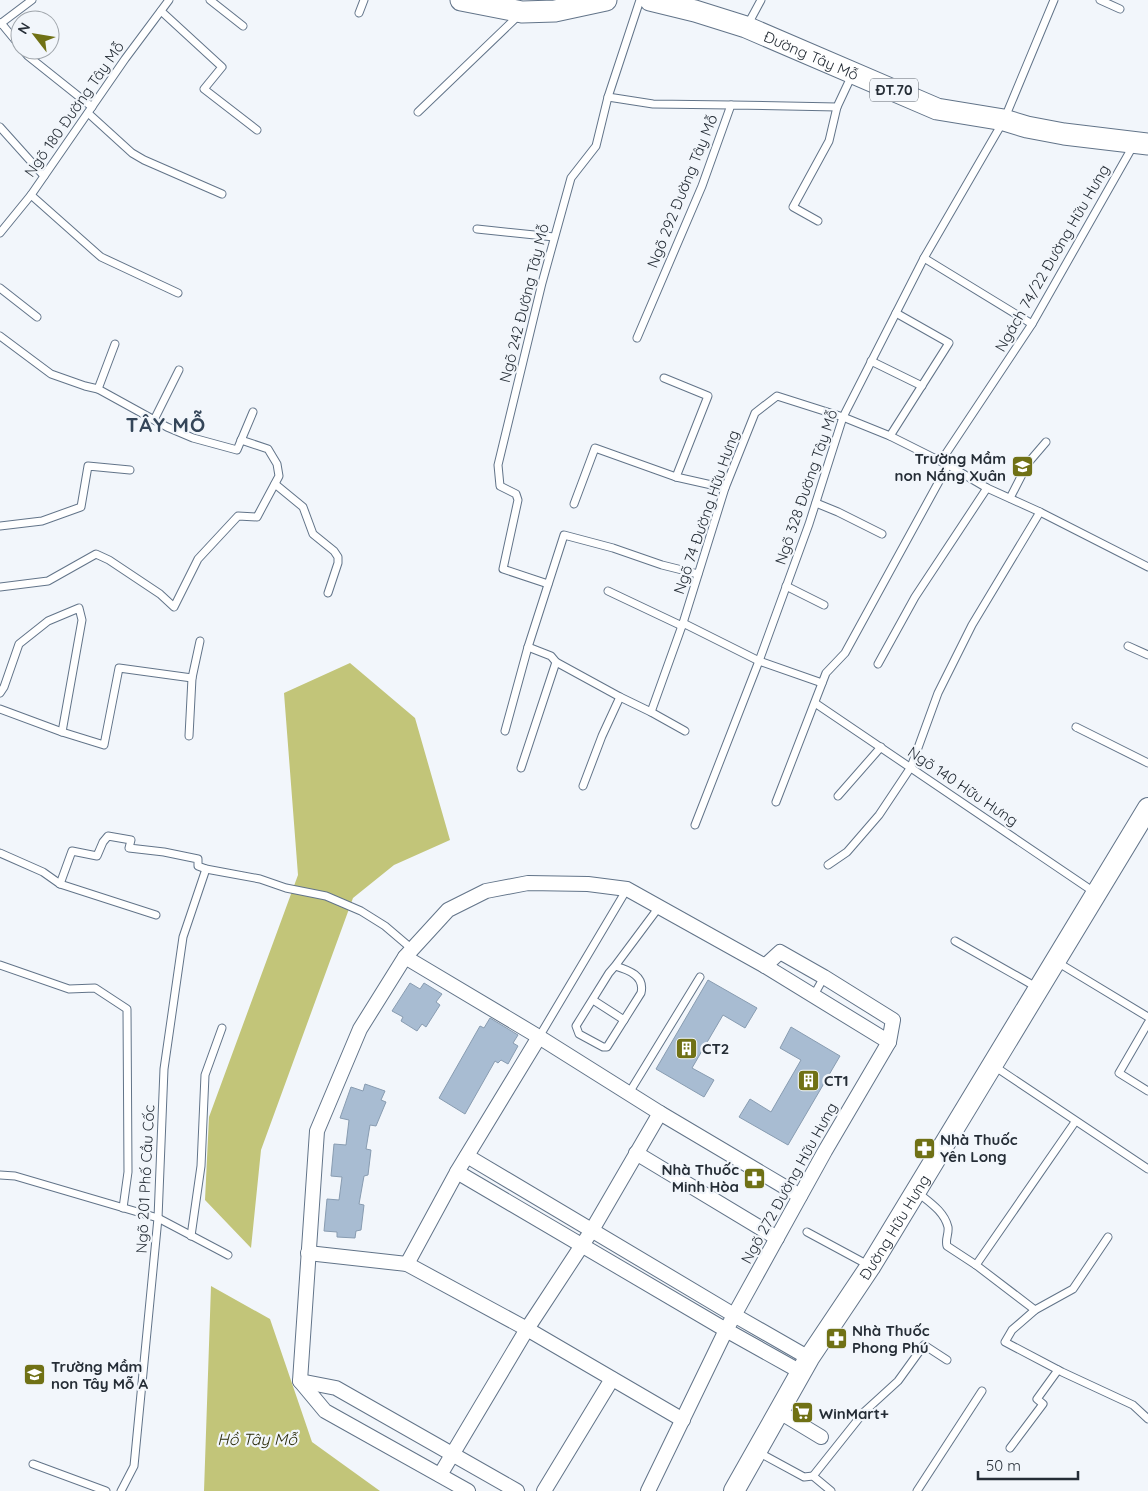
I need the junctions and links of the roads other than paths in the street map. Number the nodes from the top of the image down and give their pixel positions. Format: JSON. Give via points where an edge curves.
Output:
{"nodes":[{"id":1,"x":32,"y":0,"type":"edge"},
{"id":2,"x":169,"y":0,"type":"edge"},
{"id":3,"x":210,"y":0,"type":"edge"},
{"id":4,"x":364,"y":0,"type":"edge"},
{"id":5,"x":461,"y":0,"type":"edge"},
{"id":6,"x":606,"y":0,"type":"edge"},
{"id":7,"x":640,"y":0,"type":"edge"},
{"id":8,"x":650,"y":0,"type":"edge"},
{"id":9,"x":761,"y":0,"type":"edge"},
{"id":10,"x":1054,"y":0,"type":"edge"},
{"id":11,"x":1100,"y":0,"type":"edge"},
{"id":12,"x":579,"y":3,"type":"edge"},
{"id":13,"x":1120,"y":9,"type":"dead end"},
{"id":14,"x":161,"y":11,"type":"junction"},
{"id":15,"x":522,"y":12,"type":"junction"},
{"id":16,"x":359,"y":13,"type":"dead end"},
{"id":17,"x":1,"y":23,"type":"edge"},
{"id":18,"x":244,"y":26,"type":"dead end"},
{"id":19,"x":746,"y":27,"type":"junction"},
{"id":20,"x":10,"y":34,"type":"edge"},
{"id":21,"x":34,"y":60,"type":"edge"},
{"id":22,"x":853,"y":73,"type":"junction"},
{"id":23,"x":608,"y":97,"type":"junction"},
{"id":24,"x":730,"y":105,"type":"junction"},
{"id":25,"x":837,"y":107,"type":"junction"},
{"id":26,"x":90,"y":110,"type":"junction"},
{"id":27,"x":418,"y":112,"type":"dead end"},
{"id":28,"x":1004,"y":120,"type":"junction"},
{"id":29,"x":0,"y":128,"type":"edge"},
{"id":30,"x":258,"y":130,"type":"dead end"},
{"id":31,"x":1142,"y":143,"type":"edge"},
{"id":32,"x":44,"y":176,"type":"junction"},
{"id":33,"x":222,"y":194,"type":"dead end"},
{"id":34,"x":31,"y":195,"type":"junction"},
{"id":35,"x":818,"y":221,"type":"dead end"},
{"id":36,"x":2,"y":224,"type":"edge"},
{"id":37,"x":477,"y":229,"type":"dead end"},
{"id":38,"x":0,"y":233,"type":"edge"},
{"id":39,"x":554,"y":237,"type":"junction"},
{"id":40,"x":924,"y":258,"type":"junction"},
{"id":41,"x":0,"y":288,"type":"edge"},
{"id":42,"x":178,"y":293,"type":"dead end"},
{"id":43,"x":896,"y":313,"type":"junction"},
{"id":44,"x":37,"y":317,"type":"dead end"},
{"id":45,"x":1032,"y":324,"type":"junction"},
{"id":46,"x":0,"y":336,"type":"edge"},
{"id":47,"x":637,"y":338,"type":"dead end"},
{"id":48,"x":115,"y":344,"type":"dead end"},
{"id":49,"x":871,"y":361,"type":"junction"},
{"id":50,"x":179,"y":370,"type":"dead end"},
{"id":51,"x":664,"y":378,"type":"dead end"},
{"id":52,"x":922,"y":386,"type":"junction"},
{"id":53,"x":98,"y":388,"type":"junction"},
{"id":54,"x":253,"y":412,"type":"dead end"},
{"id":55,"x":843,"y":417,"type":"junction"},
{"id":56,"x":154,"y":420,"type":"junction"},
{"id":57,"x":890,"y":436,"type":"junction"},
{"id":58,"x":241,"y":440,"type":"junction"},
{"id":59,"x":1046,"y":442,"type":"dead end"},
{"id":60,"x":945,"y":463,"type":"junction"},
{"id":61,"x":130,"y":470,"type":"dead end"},
{"id":62,"x":676,"y":477,"type":"junction"},
{"id":63,"x":275,"y":484,"type":"junction"},
{"id":64,"x":725,"y":488,"type":"junction"},
{"id":65,"x":986,"y":488,"type":"junction"},
{"id":66,"x":1010,"y":498,"type":"junction"},
{"id":67,"x":816,"y":503,"type":"junction"},
{"id":68,"x":574,"y":504,"type":"dead end"},
{"id":69,"x":1040,"y":512,"type":"junction"},
{"id":70,"x":0,"y":526,"type":"edge"},
{"id":71,"x":882,"y":534,"type":"dead end"},
{"id":72,"x":1148,"y":567,"type":"edge"},
{"id":73,"x":698,"y":574,"type":"junction"},
{"id":74,"x":548,"y":584,"type":"junction"},
{"id":75,"x":786,"y":586,"type":"junction"},
{"id":76,"x":0,"y":587,"type":"edge"},
{"id":77,"x":608,"y":591,"type":"dead end"},
{"id":78,"x":328,"y":593,"type":"dead end"},
{"id":79,"x":824,"y":605,"type":"dead end"},
{"id":80,"x":683,"y":624,"type":"junction"},
{"id":81,"x":200,"y":641,"type":"dead end"},
{"id":82,"x":528,"y":646,"type":"junction"},
{"id":83,"x":1128,"y":646,"type":"dead end"},
{"id":84,"x":1148,"y":655,"type":"edge"},
{"id":85,"x":759,"y":661,"type":"junction"},
{"id":86,"x":556,"y":662,"type":"junction"},
{"id":87,"x":878,"y":664,"type":"dead end"},
{"id":88,"x":192,"y":678,"type":"junction"},
{"id":89,"x":822,"y":683,"type":"junction"},
{"id":90,"x":0,"y":693,"type":"edge"},
{"id":91,"x":620,"y":697,"type":"junction"},
{"id":92,"x":815,"y":703,"type":"junction"},
{"id":93,"x":0,"y":709,"type":"edge"},
{"id":94,"x":651,"y":712,"type":"junction"},
{"id":95,"x":1076,"y":727,"type":"dead end"},
{"id":96,"x":505,"y":731,"type":"dead end"},
{"id":97,"x":685,"y":731,"type":"dead end"},
{"id":98,"x":62,"y":732,"type":"junction"},
{"id":99,"x":189,"y":736,"type":"dead end"},
{"id":100,"x":881,"y":747,"type":"junction"},
{"id":101,"x":1148,"y":763,"type":"edge"},
{"id":102,"x":911,"y":767,"type":"junction"},
{"id":103,"x":520,"y":768,"type":"dead end"},
{"id":104,"x":583,"y":786,"type":"dead end"},
{"id":105,"x":838,"y":796,"type":"dead end"},
{"id":106,"x":776,"y":802,"type":"dead end"},
{"id":107,"x":1145,"y":820,"type":"edge"},
{"id":108,"x":695,"y":825,"type":"dead end"},
{"id":109,"x":0,"y":853,"type":"edge"},
{"id":110,"x":828,"y":865,"type":"dead end"},
{"id":111,"x":206,"y":869,"type":"junction"},
{"id":112,"x":60,"y":884,"type":"junction"},
{"id":113,"x":627,"y":889,"type":"junction"},
{"id":114,"x":1096,"y":893,"type":"junction"},
{"id":115,"x":659,"y":907,"type":"junction"},
{"id":116,"x":156,"y":915,"type":"dead end"},
{"id":117,"x":954,"y":941,"type":"dead end"},
{"id":118,"x":408,"y":953,"type":"junction"},
{"id":119,"x":1055,"y":961,"type":"junction"},
{"id":120,"x":0,"y":965,"type":"edge"},
{"id":121,"x":615,"y":966,"type":"junction"},
{"id":122,"x":765,"y":966,"type":"junction"},
{"id":123,"x":700,"y":977,"type":"dead end"},
{"id":124,"x":824,"y":977,"type":"junction"},
{"id":125,"x":1038,"y":988,"type":"junction"},
{"id":126,"x":814,"y":995,"type":"junction"},
{"id":127,"x":593,"y":1000,"type":"junction"},
{"id":128,"x":1148,"y":1017,"type":"edge"},
{"id":129,"x":624,"y":1020,"type":"junction"},
{"id":130,"x":1148,"y":1023,"type":"edge"},
{"id":131,"x":222,"y":1028,"type":"dead end"},
{"id":132,"x":539,"y":1038,"type":"junction"},
{"id":133,"x":889,"y":1042,"type":"junction"},
{"id":134,"x":992,"y":1065,"type":"junction"},
{"id":135,"x":1148,"y":1091,"type":"edge"},
{"id":136,"x":629,"y":1093,"type":"junction"},
{"id":137,"x":660,"y":1113,"type":"junction"},
{"id":138,"x":1075,"y":1122,"type":"junction"},
{"id":139,"x":636,"y":1153,"type":"junction"},
{"id":140,"x":467,"y":1156,"type":"junction"},
{"id":141,"x":1148,"y":1169,"type":"edge"},
{"id":142,"x":457,"y":1172,"type":"junction"},
{"id":143,"x":0,"y":1175,"type":"edge"},
{"id":144,"x":916,"y":1191,"type":"junction"},
{"id":145,"x":800,"y":1196,"type":"junction"},
{"id":146,"x":123,"y":1208,"type":"junction"},
{"id":147,"x":158,"y":1218,"type":"junction"},
{"id":148,"x":592,"y":1230,"type":"junction"},
{"id":149,"x":808,"y":1232,"type":"dead end"},
{"id":150,"x":191,"y":1236,"type":"junction"},
{"id":151,"x":1108,"y":1237,"type":"dead end"},
{"id":152,"x":777,"y":1238,"type":"junction"},
{"id":153,"x":582,"y":1245,"type":"junction"},
{"id":154,"x":308,"y":1253,"type":"junction"},
{"id":155,"x":228,"y":1255,"type":"dead end"},
{"id":156,"x":407,"y":1264,"type":"junction"},
{"id":157,"x":976,"y":1265,"type":"junction"},
{"id":158,"x":870,"y":1266,"type":"junction"},
{"id":159,"x":1035,"y":1310,"type":"junction"},
{"id":160,"x":734,"y":1315,"type":"junction"},
{"id":161,"x":527,"y":1329,"type":"junction"},
{"id":162,"x":726,"y":1330,"type":"junction"},
{"id":163,"x":947,"y":1360,"type":"dead end"},
{"id":164,"x":805,"y":1365,"type":"junction"},
{"id":165,"x":1058,"y":1370,"type":"junction"},
{"id":166,"x":612,"y":1379,"type":"junction"},
{"id":167,"x":300,"y":1381,"type":"junction"},
{"id":168,"x":982,"y":1391,"type":"dead end"},
{"id":169,"x":778,"y":1411,"type":"junction"},
{"id":170,"x":1148,"y":1419,"type":"edge"},
{"id":171,"x":683,"y":1420,"type":"junction"},
{"id":172,"x":821,"y":1437,"type":"dead end"},
{"id":173,"x":1010,"y":1448,"type":"dead end"},
{"id":174,"x":756,"y":1451,"type":"junction"},
{"id":175,"x":453,"y":1455,"type":"junction"},
{"id":176,"x":33,"y":1464,"type":"dead end"},
{"id":177,"x":440,"y":1475,"type":"junction"},
{"id":178,"x":813,"y":1476,"type":"junction"},
{"id":179,"x":106,"y":1491,"type":"edge"},
{"id":180,"x":121,"y":1491,"type":"edge"},
{"id":181,"x":468,"y":1491,"type":"edge"},
{"id":182,"x":517,"y":1491,"type":"edge"},
{"id":183,"x":544,"y":1491,"type":"edge"},
{"id":184,"x":648,"y":1491,"type":"edge"},
{"id":185,"x":734,"y":1491,"type":"edge"},
{"id":186,"x":831,"y":1491,"type":"edge"},
{"id":187,"x":917,"y":1491,"type":"edge"}],
"edges":[{"from":1,"to":17,"type":"lane"},
{"from":2,"to":14,"type":"lane","name":"Ngõ 180 Đường Tây Mỗ"},
{"from":3,"to":18,"type":"lane"},
{"from":4,"to":16,"type":"lane"},
{"from":5,"to":15,"type":"main road"},
{"from":6,"to":12,"type":"main road"},
{"from":7,"to":23,"type":"lane","name":"Ngõ 242 Đường Tây Mỗ"},
{"from":8,"to":19,"type":"main road","name":"Đường Tây Mỗ","number":"ĐT.70"},
{"from":9,"to":19,"type":"lane"},
{"from":10,"to":28,"type":"lane","name":"Ngõ 328 Đường Tây Mỗ"},
{"from":11,"to":13,"type":"lane"},
{"from":12,"to":15,"type":"main road","via":[[555,11]]},
{"from":14,"to":26,"type":"lane","name":"Ngõ 180 Đường Tây Mỗ"},
{"from":14,"to":30,"type":"lane","via":[[222,66],[204,89]]},
{"from":15,"to":27,"type":"lane"},
{"from":17,"to":20,"type":"lane"},
{"from":19,"to":22,"type":"main road","name":"Đường Tây Mỗ","number":"ĐT.70"},
{"from":21,"to":26,"type":"lane"},
{"from":22,"to":25,"type":"lane"},
{"from":22,"to":28,"type":"main road","name":"Đường Tây Mỗ","number":"ĐT.70","via":[[937,109]]},
{"from":23,"to":24,"type":"lane","via":[[653,104]]},
{"from":23,"to":39,"type":"lane","name":"Ngõ 242 Đường Tây Mỗ","via":[[596,146],[571,178]]},
{"from":24,"to":25,"type":"lane","name":"Ngõ 292 Đường Tây Mỗ"},
{"from":24,"to":47,"type":"lane","name":"Ngõ 292 Đường Tây Mỗ","via":[[702,186]]},
{"from":25,"to":35,"type":"lane","via":[[829,141],[793,207]]},
{"from":26,"to":32,"type":"lane","name":"Ngõ 180 Đường Tây Mỗ"},
{"from":26,"to":33,"type":"lane","via":[[138,156]]},
{"from":28,"to":31,"type":"main road","name":"Đường Tây Mỗ","number":"ĐT.70","via":[[1064,134]]},
{"from":28,"to":40,"type":"lane","name":"Ngõ 328 Đường Tây Mỗ"},
{"from":29,"to":32,"type":"lane"},
{"from":31,"to":45,"type":"lane","name":"Ngách 74/22 Đường Hữu Hưng","via":[[1108,188]]},
{"from":32,"to":34,"type":"lane","name":"Ngõ 180 Đường Tây Mỗ"},
{"from":34,"to":36,"type":"lane","name":"Ngõ 180 Đường Tây Mỗ"},
{"from":34,"to":42,"type":"lane","via":[[100,257]]},
{"from":36,"to":38,"type":"lane","name":"Ngõ 180 Đường Tây Mỗ"},
{"from":37,"to":39,"type":"lane"},
{"from":39,"to":74,"type":"lane","name":"Ngõ 242 Đường Tây Mỗ","via":[[498,465],[500,486],[516,494],[518,500],[502,569]]},
{"from":40,"to":43,"type":"lane","name":"Ngõ 328 Đường Tây Mỗ"},
{"from":40,"to":45,"type":"lane"},
{"from":41,"to":44,"type":"lane"},
{"from":43,"to":49,"type":"lane","name":"Ngõ 328 Đường Tây Mỗ"},
{"from":43,"to":52,"type":"lane","via":[[949,343]]},
{"from":45,"to":60,"type":"lane","name":"Ngách 74/22 Đường Hữu Hưng"},
{"from":46,"to":53,"type":"lane","via":[[50,374]]},
{"from":48,"to":53,"type":"lane"},
{"from":49,"to":52,"type":"lane"},
{"from":49,"to":55,"type":"lane","name":"Ngõ 328 Đường Tây Mỗ"},
{"from":50,"to":56,"type":"lane"},
{"from":51,"to":62,"type":"lane","via":[[708,396]]},
{"from":52,"to":57,"type":"lane"},
{"from":53,"to":56,"type":"lane"},
{"from":54,"to":58,"type":"lane"},
{"from":55,"to":57,"type":"lane","name":"Ngõ 74 Đường Hữu Hưng"},
{"from":55,"to":64,"type":"lane","name":"Ngõ 74 Đường Hữu Hưng","via":[[777,396],[755,413]]},
{"from":55,"to":67,"type":"lane","name":"Ngõ 328 Đường Tây Mỗ"},
{"from":56,"to":58,"type":"lane","via":[[193,438],[228,449],[237,450]]},
{"from":57,"to":60,"type":"lane","name":"Ngõ 74 Đường Hữu Hưng"},
{"from":58,"to":63,"type":"lane","via":[[268,449],[277,464],[279,476]]},
{"from":59,"to":66,"type":"lane","via":[[1028,463]]},
{"from":60,"to":65,"type":"lane","name":"Ngõ 74 Đường Hữu Hưng"},
{"from":60,"to":89,"type":"lane","name":"Ngách 74/22 Đường Hữu Hưng","via":[[846,653],[826,673]]},
{"from":61,"to":70,"type":"lane","via":[[88,466],[80,507],[42,521]]},
{"from":62,"to":64,"type":"lane"},
{"from":62,"to":68,"type":"lane","via":[[595,448]]},
{"from":63,"to":76,"type":"lane","via":[[257,517],[238,516],[198,559],[174,607],[160,594],[96,554],[48,581]]},
{"from":63,"to":78,"type":"lane","via":[[303,507],[313,534],[338,557]]},
{"from":64,"to":73,"type":"lane","name":"Ngõ 74 Đường Hữu Hưng"},
{"from":65,"to":66,"type":"lane","name":"Ngõ 74 Đường Hữu Hưng"},
{"from":65,"to":87,"type":"lane","via":[[915,597]]},
{"from":66,"to":69,"type":"lane","name":"Ngõ 74 Đường Hữu Hưng"},
{"from":67,"to":71,"type":"lane"},
{"from":67,"to":75,"type":"lane","name":"Ngõ 328 Đường Tây Mỗ"},
{"from":69,"to":72,"type":"lane","name":"Ngõ 74 Đường Hữu Hưng"},
{"from":69,"to":102,"type":"lane","via":[[972,625],[938,693]]},
{"from":73,"to":74,"type":"lane","via":[[564,535]]},
{"from":73,"to":80,"type":"lane","name":"Ngõ 74 Đường Hữu Hưng"},
{"from":74,"to":82,"type":"lane"},
{"from":75,"to":79,"type":"lane"},
{"from":75,"to":85,"type":"lane","name":"Ngõ 328 Đường Tây Mỗ"},
{"from":77,"to":80,"type":"lane"},
{"from":80,"to":85,"type":"lane"},
{"from":80,"to":94,"type":"lane","name":"Ngõ 74 Đường Hữu Hưng"},
{"from":81,"to":88,"type":"lane"},
{"from":82,"to":86,"type":"lane","via":[[551,656]]},
{"from":82,"to":96,"type":"lane"},
{"from":83,"to":84,"type":"lane"},
{"from":85,"to":89,"type":"lane"},
{"from":85,"to":108,"type":"lane","name":"Ngõ 328 Đường Tây Mỗ"},
{"from":86,"to":91,"type":"lane"},
{"from":86,"to":103,"type":"lane"},
{"from":88,"to":98,"type":"lane","via":[[119,668],[104,745]]},
{"from":88,"to":99,"type":"lane"},
{"from":89,"to":92,"type":"lane","name":"Ngách 74/22 Đường Hữu Hưng"},
{"from":90,"to":98,"type":"lane","via":[[19,644],[48,621],[79,608],[82,620]]},
{"from":91,"to":94,"type":"lane"},
{"from":91,"to":104,"type":"lane"},
{"from":92,"to":100,"type":"lane","name":"Ngõ 140 Hữu Hưng"},
{"from":92,"to":106,"type":"lane","name":"Ngách 74/22 Đường Hữu Hưng"},
{"from":93,"to":98,"type":"lane"},
{"from":94,"to":97,"type":"lane"},
{"from":95,"to":101,"type":"lane"},
{"from":100,"to":102,"type":"lane","name":"Ngõ 140 Hữu Hưng"},
{"from":100,"to":105,"type":"lane"},
{"from":102,"to":110,"type":"lane","via":[[879,815],[848,852]]},
{"from":102,"to":114,"type":"lane","name":"Ngõ 140 Hữu Hưng"},
{"from":107,"to":114,"type":"main road","name":"Đường Hữu Hưng"},
{"from":109,"to":112,"type":"lane","via":[[43,872]]},
{"from":111,"to":112,"type":"lane","via":[[198,866],[198,859],[129,848],[131,840],[108,836],[97,856],[72,851]]},
{"from":111,"to":118,"type":"lane","via":[[326,896],[385,926]]},
{"from":111,"to":147,"type":"lane","name":"Ngõ 201 Phố Cầu Cốc","via":[[183,937],[164,1069]]},
{"from":112,"to":116,"type":"lane"},
{"from":113,"to":115,"type":"street"},
{"from":113,"to":118,"type":"street","via":[[588,884],[528,883],[486,890],[448,910]]},
{"from":113,"to":132,"type":"lane"},
{"from":114,"to":119,"type":"main road","name":"Đường Hữu Hưng"},
{"from":115,"to":121,"type":"lane"},
{"from":115,"to":122,"type":"street"},
{"from":117,"to":125,"type":"lane"},
{"from":118,"to":132,"type":"street"},
{"from":118,"to":154,"type":"street","via":[[360,1029],[317,1131]]},
{"from":119,"to":125,"type":"main road","name":"Đường Hữu Hưng"},
{"from":119,"to":128,"type":"lane"},
{"from":120,"to":146,"type":"lane","via":[[69,989],[95,988],[126,1009],[128,1172]]},
{"from":121,"to":127,"type":"lane"},
{"from":121,"to":129,"type":"lane","via":[[637,975],[642,986]]},
{"from":122,"to":124,"type":"street","via":[[780,952]]},
{"from":122,"to":126,"type":"street"},
{"from":123,"to":136,"type":"lane"},
{"from":124,"to":126,"type":"lane"},
{"from":124,"to":133,"type":"street","via":[[893,1020]]},
{"from":125,"to":134,"type":"main road","name":"Đường Hữu Hưng"},
{"from":126,"to":133,"type":"street"},
{"from":127,"to":129,"type":"lane"},
{"from":127,"to":129,"type":"lane","via":[[576,1026],[579,1034],[607,1047]]},
{"from":130,"to":135,"type":"lane","via":[[1119,1072]]},
{"from":131,"to":150,"type":"lane","via":[[205,1075],[201,1166]]},
{"from":132,"to":136,"type":"street"},
{"from":132,"to":140,"type":"street"},
{"from":133,"to":145,"type":"street","name":"Ngõ 272 Đường Hữu Hưng"},
{"from":134,"to":138,"type":"lane"},
{"from":134,"to":144,"type":"main road","name":"Đường Hữu Hưng"},
{"from":136,"to":137,"type":"street"},
{"from":137,"to":139,"type":"street"},
{"from":137,"to":145,"type":"street"},
{"from":138,"to":141,"type":"lane"},
{"from":138,"to":157,"type":"lane"},
{"from":139,"to":148,"type":"street"},
{"from":139,"to":152,"type":"street"},
{"from":140,"to":142,"type":"street"},
{"from":140,"to":148,"type":"street"},
{"from":142,"to":153,"type":"street"},
{"from":142,"to":156,"type":"street"},
{"from":143,"to":146,"type":"lane","via":[[15,1176]]},
{"from":144,"to":157,"type":"lane","via":[[943,1215],[949,1229],[945,1240],[947,1246]]},
{"from":144,"to":158,"type":"main road","name":"Đường Hữu Hưng"},
{"from":145,"to":152,"type":"street","name":"Ngõ 272 Đường Hữu Hưng"},
{"from":146,"to":147,"type":"lane"},
{"from":147,"to":150,"type":"lane"},
{"from":147,"to":180,"type":"lane","name":"Ngõ 201 Phố Cầu Cốc","via":[[134,1466]]},
{"from":148,"to":153,"type":"street"},
{"from":148,"to":160,"type":"street"},
{"from":149,"to":158,"type":"lane"},
{"from":150,"to":155,"type":"lane"},
{"from":151,"to":159,"type":"lane","via":[[1073,1289]]},
{"from":152,"to":160,"type":"street","name":"Ngõ 272 Đường Hữu Hưng"},
{"from":153,"to":161,"type":"street"},
{"from":153,"to":162,"type":"street"},
{"from":154,"to":156,"type":"street"},
{"from":154,"to":167,"type":"street"},
{"from":156,"to":161,"type":"street"},
{"from":157,"to":159,"type":"lane"},
{"from":158,"to":164,"type":"main road","name":"Đường Hữu Hưng"},
{"from":159,"to":165,"type":"lane","via":[[1012,1330],[1005,1342]]},
{"from":160,"to":162,"type":"street","name":"Ngõ 272 Đường Hữu Hưng"},
{"from":160,"to":164,"type":"street"},
{"from":161,"to":166,"type":"street"},
{"from":161,"to":175,"type":"street"},
{"from":162,"to":164,"type":"street"},
{"from":162,"to":171,"type":"street","name":"Ngõ 272 Đường Hữu Hưng"},
{"from":163,"to":178,"type":"lane","via":[[924,1344],[898,1381],[864,1412]]},
{"from":164,"to":169,"type":"main road","name":"Đường Hữu Hưng"},
{"from":165,"to":170,"type":"lane","via":[[1133,1405]]},
{"from":165,"to":173,"type":"lane","via":[[1037,1399],[1043,1404]]},
{"from":166,"to":171,"type":"street"},
{"from":166,"to":183,"type":"street"},
{"from":167,"to":175,"type":"street","via":[[336,1388]]},
{"from":167,"to":177,"type":"street","via":[[325,1411]]},
{"from":168,"to":187,"type":"lane"},
{"from":169,"to":172,"type":"street"},
{"from":169,"to":174,"type":"main road","name":"Đường Hữu Hưng"},
{"from":171,"to":184,"type":"street","name":"Ngõ 272 Đường Hữu Hưng"},
{"from":174,"to":178,"type":"lane","via":[[804,1477]]},
{"from":174,"to":185,"type":"main road","name":"Đường Hữu Hưng"},
{"from":175,"to":177,"type":"street"},
{"from":175,"to":182,"type":"street"},
{"from":176,"to":179,"type":"lane"},
{"from":177,"to":181,"type":"street"},
{"from":178,"to":186,"type":"lane"}]}
